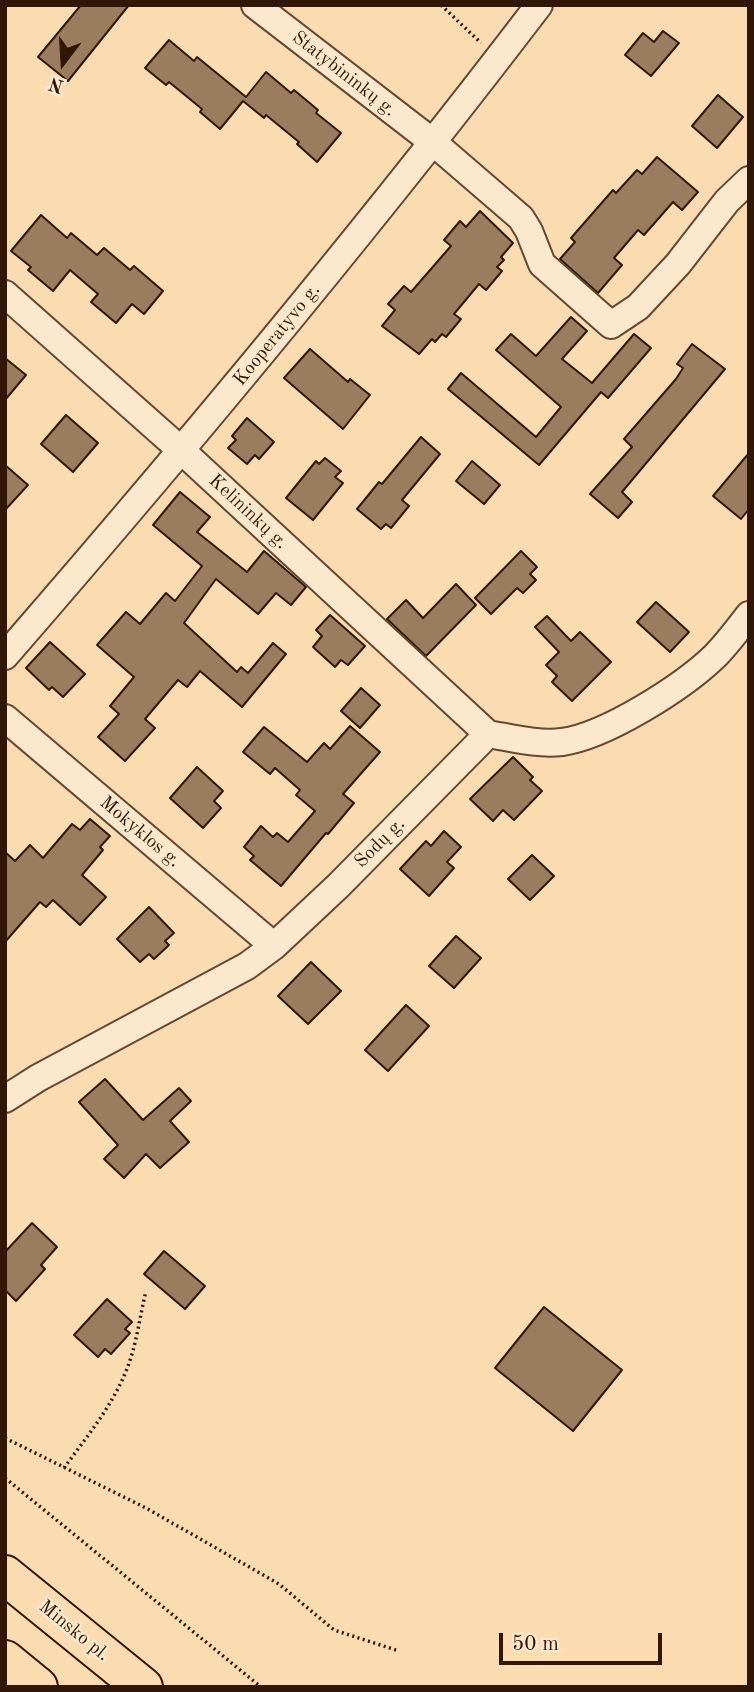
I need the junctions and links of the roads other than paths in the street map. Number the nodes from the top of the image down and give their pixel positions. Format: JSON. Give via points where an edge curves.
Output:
{"nodes":[{"id":1,"x":255,"y":5,"type":"edge"},
{"id":2,"x":539,"y":5,"type":"edge"},
{"id":3,"x":434,"y":142,"type":"junction"},
{"id":4,"x":749,"y":180,"type":"edge"},
{"id":5,"x":5,"y":294,"type":"edge"},
{"id":6,"x":182,"y":451,"type":"junction"},
{"id":7,"x":749,"y":615,"type":"edge"},
{"id":8,"x":5,"y":656,"type":"edge"},
{"id":9,"x":5,"y":718,"type":"edge"},
{"id":10,"x":488,"y":734,"type":"junction"},
{"id":11,"x":274,"y":946,"type":"junction"},
{"id":12,"x":5,"y":1099,"type":"edge"},
{"id":13,"x":5,"y":1575,"type":"edge"},
{"id":14,"x":5,"y":1660,"type":"edge"},
{"id":15,"x":38,"y":1687,"type":"edge"},
{"id":16,"x":143,"y":1687,"type":"edge"}],
"edges":[{"from":1,"to":3,"type":"street","name":"Statybininkų g."},
{"from":2,"to":3,"type":"street","name":"Kooperatyvo g."},
{"from":3,"to":4,"type":"street","name":"Statybininkų g.","via":[[521,218],[542,264],[611,325],[638,307]]},
{"from":3,"to":6,"type":"street","name":"Kooperatyvo g."},
{"from":5,"to":6,"type":"street","name":"Kelininkų g."},
{"from":6,"to":8,"type":"street","name":"Kooperatyvo g."},
{"from":6,"to":10,"type":"street","name":"Kelininkų g."},
{"from":7,"to":10,"type":"street","via":[[688,679],[595,732],[562,741]]},
{"from":9,"to":11,"type":"street","name":"Mokyklos g."},
{"from":10,"to":11,"type":"street","name":"Sodų g."},
{"from":11,"to":12,"type":"street","name":"Sodų g."},
{"from":13,"to":16,"type":"highway","name":"Minsko pl."},
{"from":14,"to":15,"type":"highway"}]}
